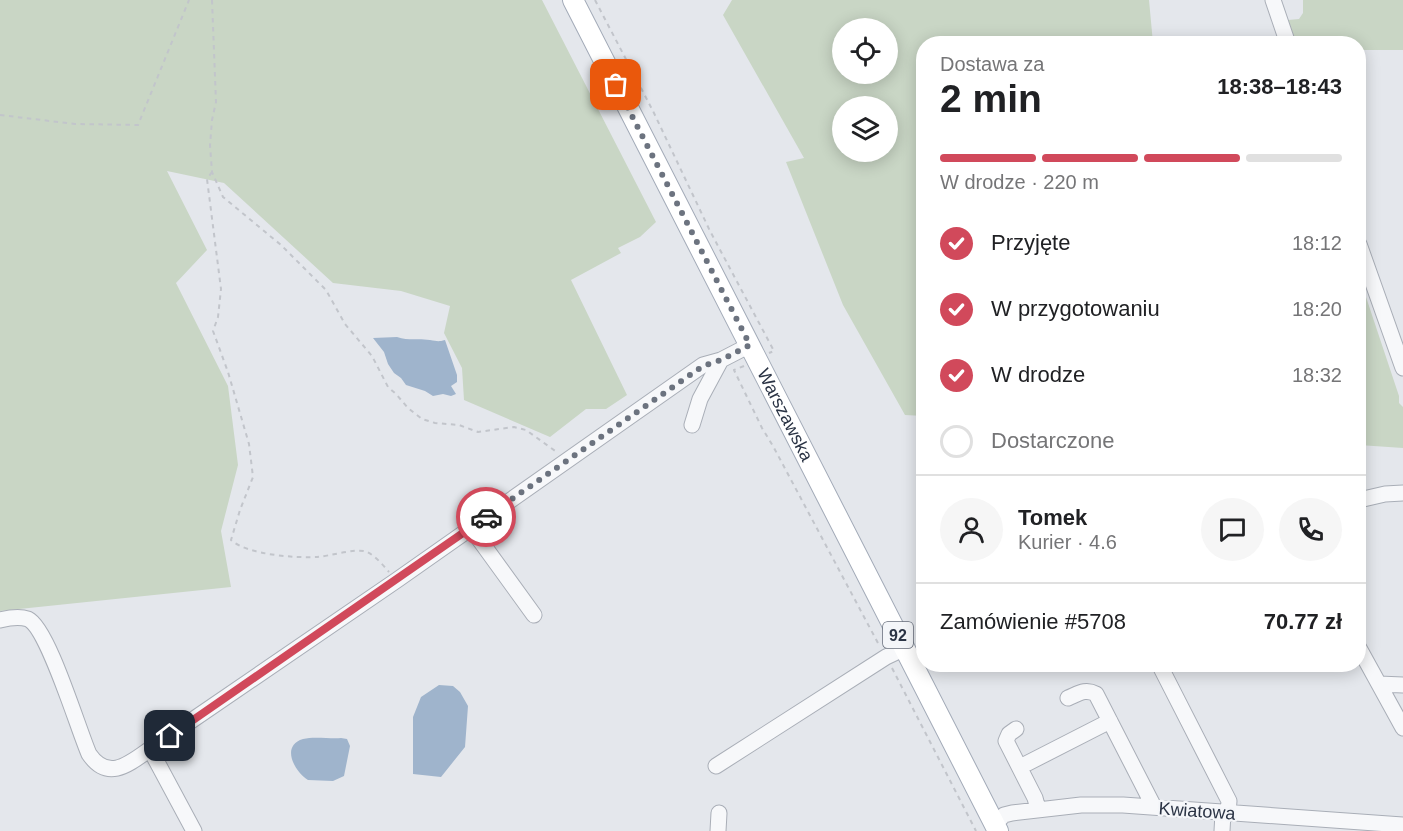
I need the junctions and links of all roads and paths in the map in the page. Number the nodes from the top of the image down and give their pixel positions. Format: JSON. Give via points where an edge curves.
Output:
{"nodes":[{"id":1,"x":189,"y":0,"type":"edge"},
{"id":2,"x":212,"y":0,"type":"edge"},
{"id":3,"x":573,"y":0,"type":"edge"},
{"id":4,"x":595,"y":0,"type":"edge"},
{"id":5,"x":1273,"y":0,"type":"edge"},
{"id":6,"x":1285,"y":36,"type":"edge"},
{"id":7,"x":0,"y":115,"type":"edge"},
{"id":8,"x":212,"y":172,"type":"junction"},
{"id":9,"x":1366,"y":264,"type":"edge"},
{"id":10,"x":774,"y":351,"type":"dead end"},
{"id":11,"x":748,"y":355,"type":"junction"},
{"id":12,"x":721,"y":360,"type":"junction"},
{"id":13,"x":1403,"y":368,"type":"edge"},
{"id":14,"x":692,"y":425,"type":"dead end"},
{"id":15,"x":566,"y":460,"type":"junction"},
{"id":16,"x":1403,"y":493,"type":"edge"},
{"id":17,"x":1366,"y":498,"type":"edge"},
{"id":18,"x":471,"y":528,"type":"junction"},
{"id":19,"x":397,"y":580,"type":"junction"},
{"id":20,"x":534,"y":615,"type":"dead end"},
{"id":21,"x":0,"y":620,"type":"edge"},
{"id":22,"x":905,"y":648,"type":"junction"},
{"id":23,"x":886,"y":657,"type":"junction"},
{"id":24,"x":1366,"y":661,"type":"edge"},
{"id":25,"x":916,"y":670,"type":"edge"},
{"id":26,"x":917,"y":672,"type":"edge"},
{"id":27,"x":1163,"y":672,"type":"edge"},
{"id":28,"x":1379,"y":684,"type":"junction"},
{"id":29,"x":1403,"y":685,"type":"edge"},
{"id":30,"x":1068,"y":698,"type":"dead end"},
{"id":31,"x":1110,"y":721,"type":"junction"},
{"id":32,"x":1403,"y":728,"type":"edge"},
{"id":33,"x":1016,"y":729,"type":"dead end"},
{"id":34,"x":150,"y":749,"type":"junction"},
{"id":35,"x":716,"y":766,"type":"dead end"},
{"id":36,"x":1020,"y":767,"type":"junction"},
{"id":37,"x":1154,"y":807,"type":"junction"},
{"id":38,"x":1038,"y":809,"type":"junction"},
{"id":39,"x":718,"y":813,"type":"dead end"},
{"id":40,"x":1226,"y":813,"type":"junction"},
{"id":41,"x":1403,"y":825,"type":"edge"},
{"id":42,"x":1330,"y":826,"type":"edge"},
{"id":43,"x":997,"y":828,"type":"edge"},
{"id":44,"x":194,"y":831,"type":"edge"},
{"id":45,"x":717,"y":831,"type":"edge"},
{"id":46,"x":976,"y":831,"type":"edge"},
{"id":47,"x":1222,"y":831,"type":"edge"}],
"edges":[{"from":1,"to":7,"type":"path","via":[[138,125],[75,124]]},
{"from":2,"to":8,"type":"path","via":[[216,102],[210,145]]},
{"from":3,"to":11,"type":"main road","name":"Warszawska","number":"92"},
{"from":4,"to":10,"type":"path"},
{"from":5,"to":6,"type":"street"},
{"from":8,"to":15,"type":"path","via":[[223,197],[281,245],[326,290],[345,324],[372,356],[388,387],[408,408],[422,419],[478,432],[514,427],[526,430]]},
{"from":8,"to":19,"type":"path","via":[[207,179],[221,289],[213,331],[249,444],[253,477],[231,540],[251,550],[303,557],[364,551]]},
{"from":9,"to":13,"type":"street"},
{"from":11,"to":12,"type":"street"},
{"from":11,"to":22,"type":"main road","name":"Warszawska","number":"92"},
{"from":11,"to":23,"type":"path","via":[[734,370]]},
{"from":12,"to":14,"type":"street","via":[[700,399]]},
{"from":12,"to":15,"type":"street","via":[[703,366]]},
{"from":15,"to":18,"type":"street"},
{"from":16,"to":17,"type":"street"},
{"from":18,"to":19,"type":"street"},
{"from":18,"to":20,"type":"street"},
{"from":19,"to":34,"type":"street"},
{"from":21,"to":34,"type":"street","via":[[27,618],[39,630],[93,760],[114,769]]},
{"from":22,"to":23,"type":"street"},
{"from":22,"to":25,"type":"main road","name":"Warszawska","number":"92"},
{"from":23,"to":35,"type":"street"},
{"from":23,"to":46,"type":"path"},
{"from":24,"to":28,"type":"street"},
{"from":26,"to":43,"type":"main road","name":"Warszawska","number":"92"},
{"from":27,"to":40,"type":"street","via":[[1228,801]]},
{"from":28,"to":29,"type":"street"},
{"from":28,"to":32,"type":"street"},
{"from":30,"to":31,"type":"street","via":[[1089,690],[1096,693]]},
{"from":31,"to":36,"type":"street"},
{"from":31,"to":37,"type":"street"},
{"from":33,"to":36,"type":"street","via":[[1006,741]]},
{"from":34,"to":44,"type":"street"},
{"from":36,"to":38,"type":"street"},
{"from":37,"to":38,"type":"street","name":"Kwiatowa"},
{"from":37,"to":40,"type":"street","name":"Kwiatowa"},
{"from":38,"to":43,"type":"street","name":"Kwiatowa","via":[[1004,815]]},
{"from":39,"to":45,"type":"street"},
{"from":40,"to":42,"type":"street","name":"Kwiatowa"},
{"from":40,"to":47,"type":"street"},
{"from":41,"to":42,"type":"street","name":"Kwiatowa"}]}
